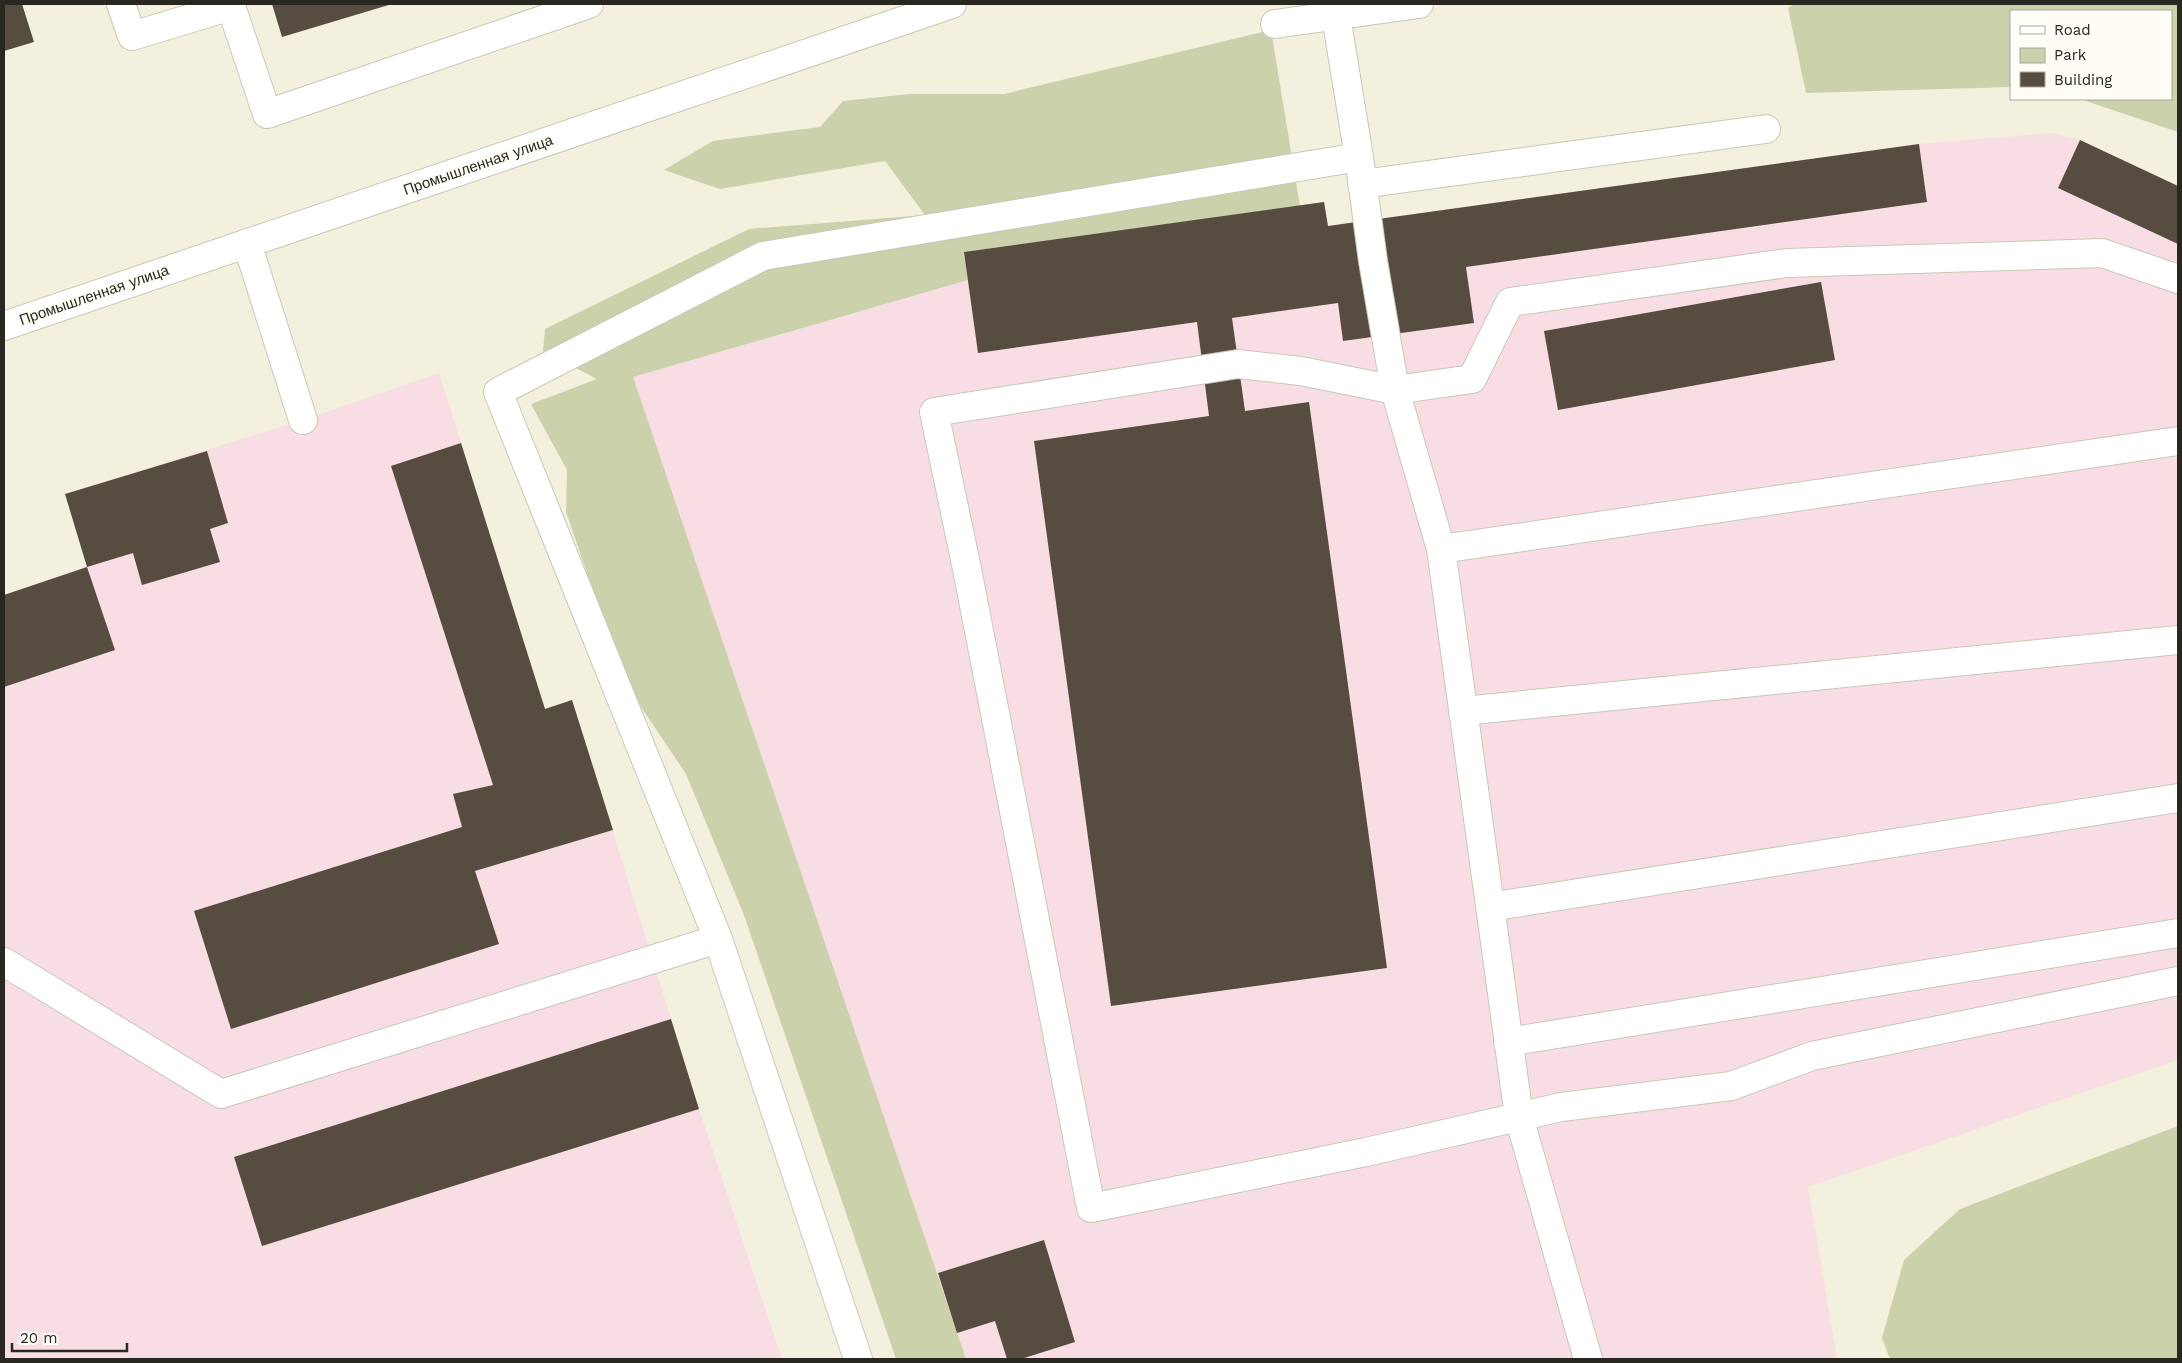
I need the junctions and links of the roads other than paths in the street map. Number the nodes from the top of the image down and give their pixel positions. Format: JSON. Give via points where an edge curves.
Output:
{"nodes":[{"id":1,"x":121,"y":4,"type":"edge"},
{"id":2,"x":589,"y":4,"type":"edge"},
{"id":3,"x":952,"y":4,"type":"edge"},
{"id":4,"x":1419,"y":4,"type":"edge"},
{"id":5,"x":917,"y":9,"type":"edge"},
{"id":6,"x":1335,"y":10,"type":"edge"},
{"id":7,"x":1275,"y":24,"type":"dead end"},
{"id":8,"x":1766,"y":129,"type":"dead end"},
{"id":9,"x":1359,"y":157,"type":"junction"},
{"id":10,"x":1362,"y":184,"type":"junction"},
{"id":11,"x":247,"y":243,"type":"junction"},
{"id":12,"x":2178,"y":279,"type":"edge"},
{"id":13,"x":4,"y":326,"type":"edge"},
{"id":14,"x":1395,"y":390,"type":"junction"},
{"id":15,"x":303,"y":420,"type":"dead end"},
{"id":16,"x":2178,"y":441,"type":"edge"},
{"id":17,"x":1441,"y":549,"type":"junction"},
{"id":18,"x":2178,"y":640,"type":"edge"},
{"id":19,"x":1463,"y":712,"type":"junction"},
{"id":20,"x":2178,"y":798,"type":"edge"},
{"id":21,"x":1490,"y":907,"type":"junction"},
{"id":22,"x":2178,"y":933,"type":"edge"},
{"id":23,"x":718,"y":939,"type":"junction"},
{"id":24,"x":4,"y":962,"type":"edge"},
{"id":25,"x":2178,"y":981,"type":"edge"},
{"id":26,"x":1508,"y":1042,"type":"junction"},
{"id":27,"x":1519,"y":1117,"type":"junction"},
{"id":28,"x":858,"y":1359,"type":"edge"},
{"id":29,"x":1588,"y":1359,"type":"edge"}],
"edges":[{"from":1,"to":2,"type":"street","via":[[132,36],[231,6],[268,114]]},
{"from":3,"to":5,"type":"street","name":"Промышленная улица"},
{"from":4,"to":6,"type":"street"},
{"from":5,"to":11,"type":"street","name":"Промышленная улица"},
{"from":6,"to":7,"type":"street"},
{"from":6,"to":9,"type":"street"},
{"from":8,"to":10,"type":"street"},
{"from":9,"to":10,"type":"street"},
{"from":9,"to":23,"type":"street","via":[[763,256],[498,392]]},
{"from":10,"to":14,"type":"street"},
{"from":11,"to":13,"type":"street","name":"Промышленная улица"},
{"from":11,"to":15,"type":"street"},
{"from":12,"to":14,"type":"street","via":[[2102,252],[1788,263],[1510,302],[1472,379]]},
{"from":14,"to":17,"type":"street"},
{"from":14,"to":27,"type":"street","via":[[1301,371],[1238,364],[934,412],[1091,1208]]},
{"from":16,"to":17,"type":"street"},
{"from":17,"to":19,"type":"street"},
{"from":18,"to":19,"type":"street"},
{"from":19,"to":21,"type":"street"},
{"from":20,"to":21,"type":"street"},
{"from":21,"to":26,"type":"street"},
{"from":22,"to":26,"type":"street"},
{"from":23,"to":24,"type":"street","via":[[222,1094]]},
{"from":23,"to":28,"type":"street"},
{"from":25,"to":27,"type":"street","via":[[1812,1056],[1731,1086],[1561,1108]]},
{"from":26,"to":27,"type":"street"},
{"from":27,"to":29,"type":"street"}]}
